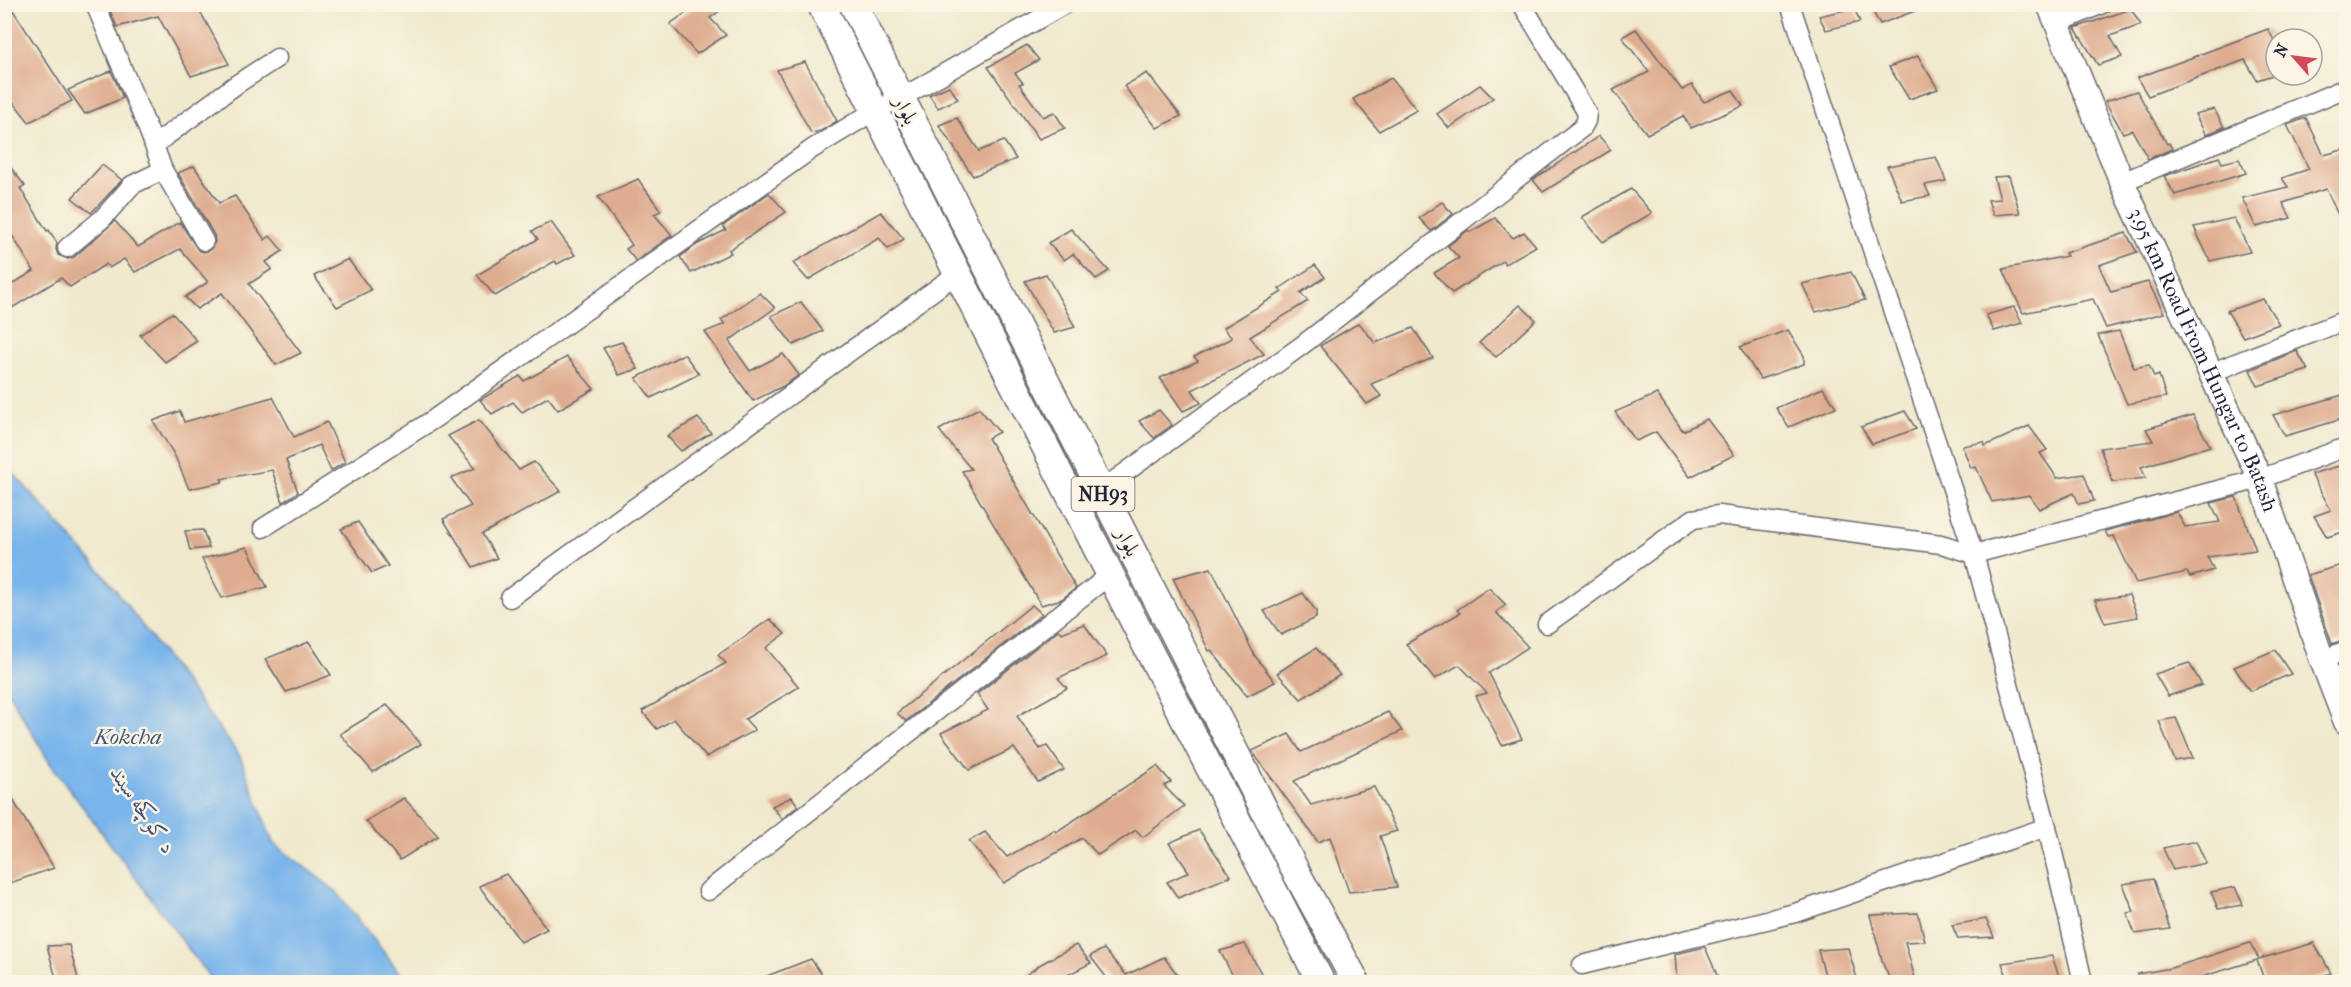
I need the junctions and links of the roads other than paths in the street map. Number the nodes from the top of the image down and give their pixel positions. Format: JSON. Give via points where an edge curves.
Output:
{"nodes":[{"id":1,"x":95,"y":4,"type":"edge"},
{"id":2,"x":821,"y":4,"type":"edge"},
{"id":3,"x":853,"y":4,"type":"edge"},
{"id":4,"x":1065,"y":4,"type":"edge"},
{"id":5,"x":1522,"y":4,"type":"edge"},
{"id":6,"x":1790,"y":4,"type":"edge"},
{"id":7,"x":2102,"y":4,"type":"edge"},
{"id":8,"x":2052,"y":14,"type":"edge"},
{"id":9,"x":277,"y":58,"type":"dead end"},
{"id":10,"x":2346,"y":88,"type":"edge"},
{"id":11,"x":900,"y":98,"type":"junction"},
{"id":12,"x":876,"y":110,"type":"junction"},
{"id":13,"x":154,"y":145,"type":"junction"},
{"id":14,"x":163,"y":170,"type":"junction"},
{"id":15,"x":2122,"y":182,"type":"junction"},
{"id":16,"x":204,"y":241,"type":"dead end"},
{"id":17,"x":67,"y":248,"type":"dead end"},
{"id":18,"x":958,"y":273,"type":"junction"},
{"id":19,"x":2346,"y":320,"type":"edge"},
{"id":20,"x":2210,"y":373,"type":"junction"},
{"id":21,"x":2346,"y":447,"type":"edge"},
{"id":22,"x":2260,"y":480,"type":"junction"},
{"id":23,"x":1101,"y":490,"type":"junction"},
{"id":24,"x":263,"y":528,"type":"dead end"},
{"id":25,"x":1974,"y":554,"type":"junction"},
{"id":26,"x":1111,"y":574,"type":"junction"},
{"id":27,"x":510,"y":598,"type":"dead end"},
{"id":28,"x":1547,"y":624,"type":"dead end"},
{"id":29,"x":2346,"y":650,"type":"edge"},
{"id":30,"x":2322,"y":660,"type":"junction"},
{"id":31,"x":2346,"y":722,"type":"edge"},
{"id":32,"x":2047,"y":827,"type":"junction"},
{"id":33,"x":708,"y":891,"type":"dead end"},
{"id":34,"x":1582,"y":964,"type":"dead end"},
{"id":35,"x":1321,"y":982,"type":"edge"},
{"id":36,"x":1356,"y":982,"type":"edge"},
{"id":37,"x":2083,"y":982,"type":"edge"}],
"edges":[{"from":1,"to":13,"type":"street"},
{"from":2,"to":12,"type":"main road","name":"بلوار","number":"NH93"},
{"from":3,"to":11,"type":"main road","name":"بلوار","number":"NH93"},
{"from":4,"to":11,"type":"street"},
{"from":5,"to":23,"type":"street","via":[[1587,113],[1582,128],[1301,346]]},
{"from":6,"to":25,"type":"street"},
{"from":7,"to":8,"type":"street"},
{"from":8,"to":15,"type":"street","name":"3.95 km Road From Hungar to Batash"},
{"from":9,"to":13,"type":"street"},
{"from":10,"to":15,"type":"street"},
{"from":11,"to":12,"type":"street"},
{"from":11,"to":23,"type":"main road","name":"بلوار","number":"NH93"},
{"from":12,"to":18,"type":"main road","name":"بلوار","number":"NH93"},
{"from":12,"to":24,"type":"street","via":[[812,149],[435,419]]},
{"from":13,"to":14,"type":"street"},
{"from":14,"to":16,"type":"street"},
{"from":14,"to":17,"type":"street","via":[[132,185],[102,219]]},
{"from":15,"to":20,"type":"street","name":"3.95 km Road From Hungar to Batash"},
{"from":18,"to":26,"type":"main road","name":"بلوار","number":"NH93"},
{"from":18,"to":27,"type":"street"},
{"from":19,"to":20,"type":"street"},
{"from":20,"to":22,"type":"street","name":"3.95 km Road From Hungar to Batash"},
{"from":21,"to":22,"type":"street"},
{"from":22,"to":25,"type":"street"},
{"from":22,"to":30,"type":"street","name":"3.95 km Road From Hungar to Batash"},
{"from":23,"to":36,"type":"main road","name":"بلوار","number":"NH93"},
{"from":25,"to":28,"type":"street","via":[[1941,544],[1719,515],[1693,519]]},
{"from":25,"to":32,"type":"street"},
{"from":26,"to":33,"type":"street"},
{"from":26,"to":35,"type":"main road","name":"بلوار","number":"NH93"},
{"from":29,"to":30,"type":"street"},
{"from":30,"to":31,"type":"street","name":"3.95 km Road From Hungar to Batash"},
{"from":32,"to":34,"type":"street","via":[[1795,914]]},
{"from":32,"to":37,"type":"street"}]}
